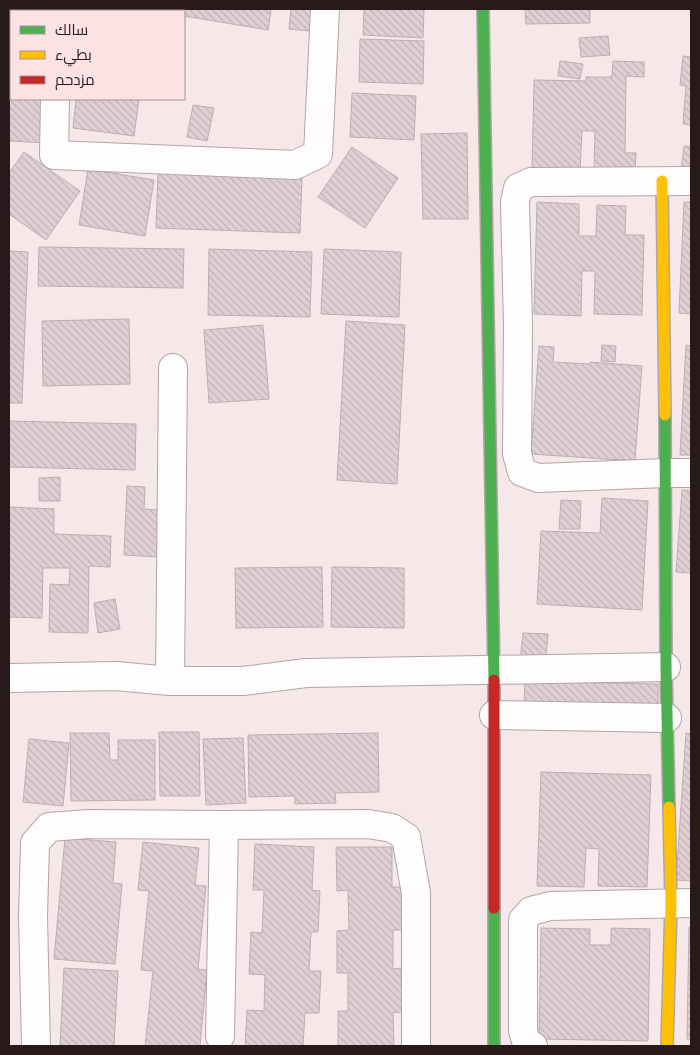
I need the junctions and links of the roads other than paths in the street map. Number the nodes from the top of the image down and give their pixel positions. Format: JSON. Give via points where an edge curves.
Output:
{"nodes":[{"id":1,"x":325,"y":9,"type":"edge"},
{"id":2,"x":483,"y":9,"type":"edge"},
{"id":3,"x":55,"y":100,"type":"edge"},
{"id":4,"x":662,"y":181,"type":"junction"},
{"id":5,"x":691,"y":181,"type":"edge"},
{"id":6,"x":173,"y":368,"type":"dead end"},
{"id":7,"x":679,"y":473,"type":"edge"},
{"id":8,"x":666,"y":667,"type":"junction"},
{"id":9,"x":494,"y":670,"type":"junction"},
{"id":10,"x":9,"y":678,"type":"edge"},
{"id":11,"x":170,"y":681,"type":"junction"},
{"id":12,"x":494,"y":715,"type":"junction"},
{"id":13,"x":667,"y":718,"type":"junction"},
{"id":14,"x":224,"y":825,"type":"junction"},
{"id":15,"x":681,"y":903,"type":"edge"},
{"id":16,"x":220,"y":1036,"type":"dead end"},
{"id":17,"x":36,"y":1046,"type":"edge"},
{"id":18,"x":416,"y":1046,"type":"edge"},
{"id":19,"x":494,"y":1046,"type":"edge"},
{"id":20,"x":533,"y":1046,"type":"edge"},
{"id":21,"x":667,"y":1046,"type":"edge"}],
"edges":[{"from":1,"to":3,"type":"street","via":[[318,154],[295,165],[54,155]]},
{"from":2,"to":9,"type":"street"},
{"from":4,"to":5,"type":"street"},
{"from":4,"to":7,"type":"street"},
{"from":4,"to":7,"type":"street","via":[[531,182],[518,188],[515,202],[517,454],[522,472],[538,478]]},
{"from":6,"to":11,"type":"street"},
{"from":7,"to":8,"type":"street"},
{"from":8,"to":9,"type":"street"},
{"from":8,"to":13,"type":"street"},
{"from":9,"to":11,"type":"street","via":[[306,673],[243,681]]},
{"from":9,"to":12,"type":"street"},
{"from":10,"to":11,"type":"street","via":[[116,676]]},
{"from":12,"to":13,"type":"street"},
{"from":12,"to":19,"type":"street"},
{"from":13,"to":15,"type":"street"},
{"from":14,"to":16,"type":"street"},
{"from":14,"to":17,"type":"street","via":[[89,824],[49,827],[35,843]]},
{"from":14,"to":18,"type":"street","via":[[368,824],[392,828],[406,837],[416,893]]},
{"from":15,"to":20,"type":"street","via":[[550,906],[531,911],[523,920],[523,1022],[527,1044]]},
{"from":15,"to":21,"type":"street"}]}
